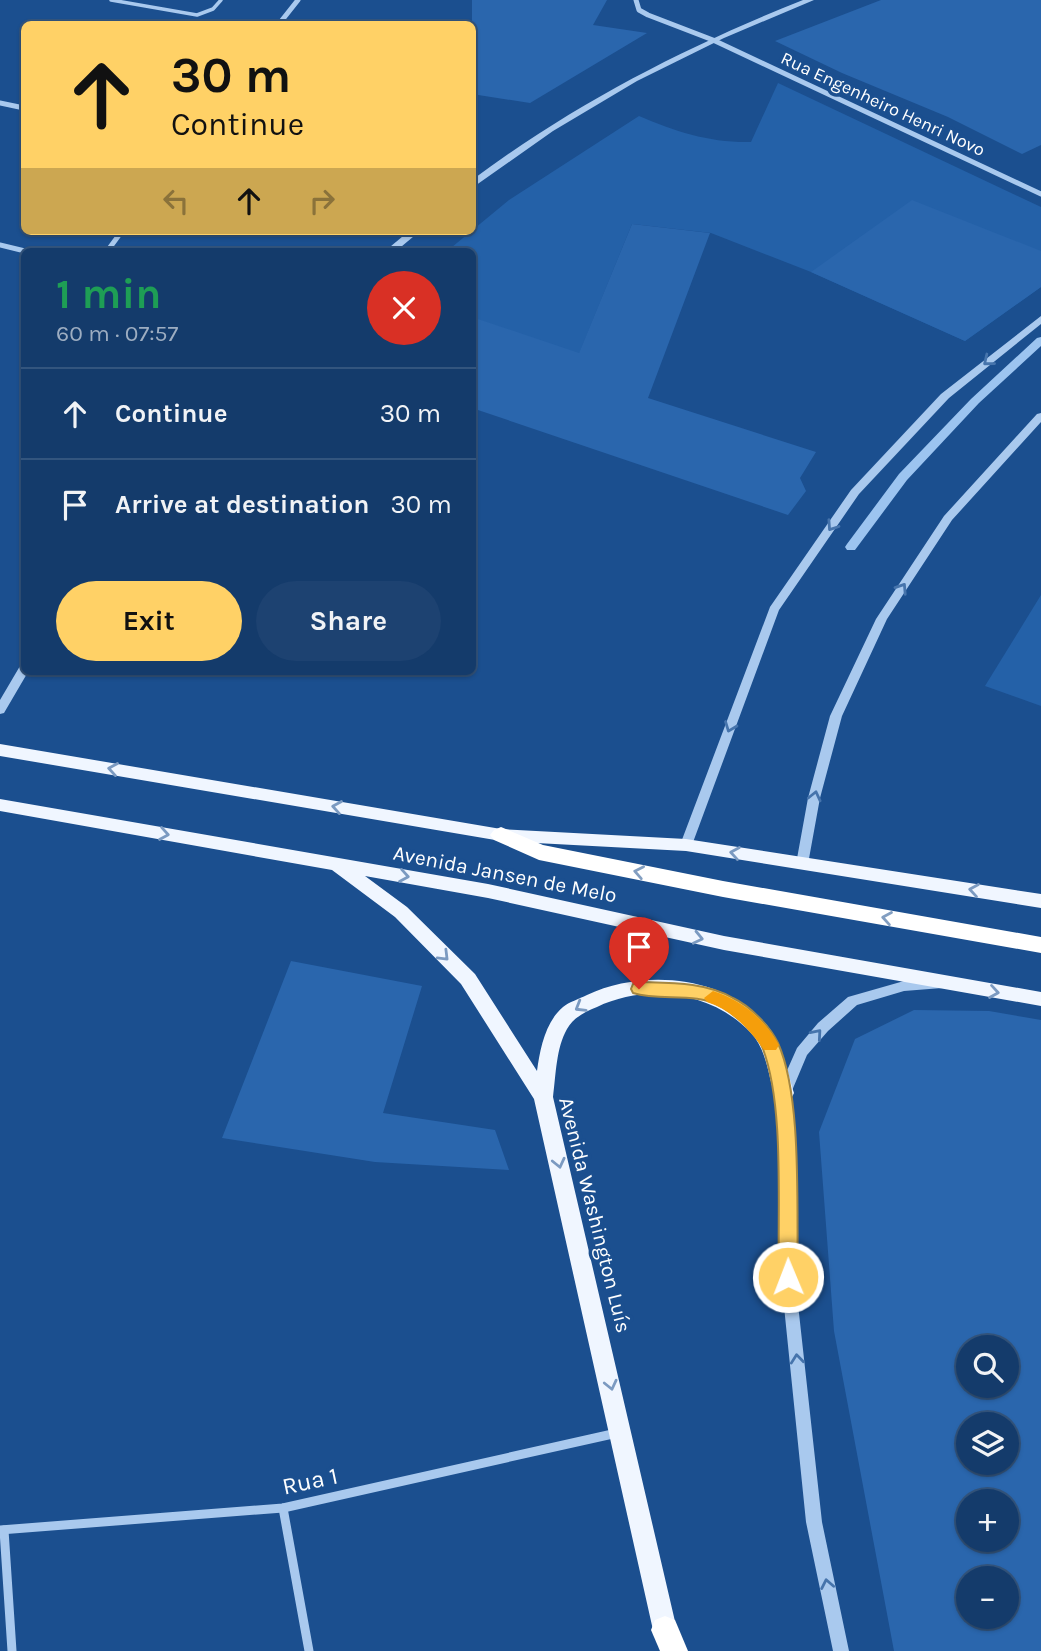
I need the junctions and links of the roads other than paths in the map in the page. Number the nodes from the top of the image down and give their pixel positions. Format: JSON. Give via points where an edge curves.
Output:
{"nodes":[{"id":1,"x":111,"y":0,"type":"edge"},
{"id":2,"x":221,"y":0,"type":"edge"},
{"id":3,"x":298,"y":0,"type":"edge"},
{"id":4,"x":636,"y":0,"type":"edge"},
{"id":5,"x":810,"y":0,"type":"edge"},
{"id":6,"x":281,"y":21,"type":"edge"},
{"id":7,"x":713,"y":40,"type":"junction"},
{"id":8,"x":0,"y":103,"type":"edge"},
{"id":9,"x":21,"y":107,"type":"edge"},
{"id":10,"x":476,"y":182,"type":"edge"},
{"id":11,"x":1041,"y":194,"type":"edge"},
{"id":12,"x":410,"y":235,"type":"edge"},
{"id":13,"x":0,"y":245,"type":"edge"},
{"id":14,"x":394,"y":248,"type":"edge"},
{"id":15,"x":21,"y":250,"type":"edge"},
{"id":16,"x":1041,"y":319,"type":"edge"},
{"id":17,"x":1041,"y":416,"type":"edge"},
{"id":18,"x":21,"y":674,"type":"edge"},
{"id":19,"x":0,"y":710,"type":"edge"},
{"id":20,"x":0,"y":750,"type":"edge"},
{"id":21,"x":0,"y":805,"type":"edge"},
{"id":22,"x":501,"y":835,"type":"junction"},
{"id":23,"x":686,"y":845,"type":"junction"},
{"id":24,"x":337,"y":864,"type":"junction"},
{"id":25,"x":802,"y":864,"type":"junction"},
{"id":26,"x":1041,"y":901,"type":"edge"},
{"id":27,"x":1041,"y":945,"type":"edge"},
{"id":28,"x":946,"y":984,"type":"junction"},
{"id":29,"x":1041,"y":999,"type":"edge"},
{"id":30,"x":784,"y":1093,"type":"junction"},
{"id":31,"x":543,"y":1097,"type":"junction"},
{"id":32,"x":622,"y":1432,"type":"junction"},
{"id":33,"x":283,"y":1508,"type":"junction"},
{"id":34,"x":2,"y":1530,"type":"edge"},
{"id":35,"x":669,"y":1644,"type":"edge"},
{"id":36,"x":12,"y":1651,"type":"edge"},
{"id":37,"x":309,"y":1651,"type":"edge"},
{"id":38,"x":841,"y":1651,"type":"edge"}],
"edges":[{"from":1,"to":2,"type":"lane","via":[[197,15]]},
{"from":3,"to":6,"type":"street"},
{"from":4,"to":7,"type":"street","name":"Rua Engenheiro Henri Novo","via":[[639,10],[648,15]]},
{"from":5,"to":7,"type":"street"},
{"from":7,"to":10,"type":"street","via":[[606,96]]},
{"from":7,"to":11,"type":"street","name":"Rua Engenheiro Henri Novo"},
{"from":8,"to":9,"type":"street"},
{"from":12,"to":14,"type":"street"},
{"from":13,"to":15,"type":"street"},
{"from":16,"to":23,"type":"street","one_way":true,"via":[[945,396],[855,492],[774,610]]},
{"from":25,"to":17,"type":"street","one_way":true,"via":[[836,716],[882,619],[948,518]]},
{"from":18,"to":19,"type":"street"},
{"from":22,"to":20,"type":"main road","name":"Avenida Jansen de Melo","one_way":true},
{"from":21,"to":24,"type":"main road","name":"Avenida Jansen de Melo","one_way":true},
{"from":22,"to":23,"type":"main road","name":"Avenida Jansen de Melo"},
{"from":27,"to":22,"type":"highway","one_way":true,"via":[[539,852]]},
{"from":25,"to":23,"type":"main road","name":"Avenida Jansen de Melo","one_way":true},
{"from":24,"to":28,"type":"main road","name":"Avenida Jansen de Melo","one_way":true},
{"from":24,"to":31,"type":"main road","name":"Avenida Washington Luís","one_way":true,"via":[[401,912],[468,979]]},
{"from":26,"to":25,"type":"main road","name":"Avenida Jansen de Melo","one_way":true},
{"from":28,"to":29,"type":"main road","name":"Avenida Jansen de Melo","one_way":true},
{"from":30,"to":28,"type":"street","one_way":true,"via":[[802,1052],[822,1027],[853,1001],[904,986]]},
{"from":30,"to":31,"type":"main road","one_way":true,"via":[[770,1044],[747,1018],[727,1002],[689,990],[654,988],[624,989],[594,998],[567,1015],[550,1049]]},
{"from":38,"to":30,"type":"street","one_way":true,"via":[[814,1522],[788,1277]]},
{"from":31,"to":32,"type":"main road","name":"Avenida Washington Luís","one_way":true},
{"from":32,"to":33,"type":"street","name":"Rua 1"},
{"from":32,"to":35,"type":"main road","name":"Avenida Washington Luís"},
{"from":33,"to":34,"type":"street","name":"Rua 1"},
{"from":33,"to":37,"type":"street"},
{"from":34,"to":36,"type":"street"}]}
